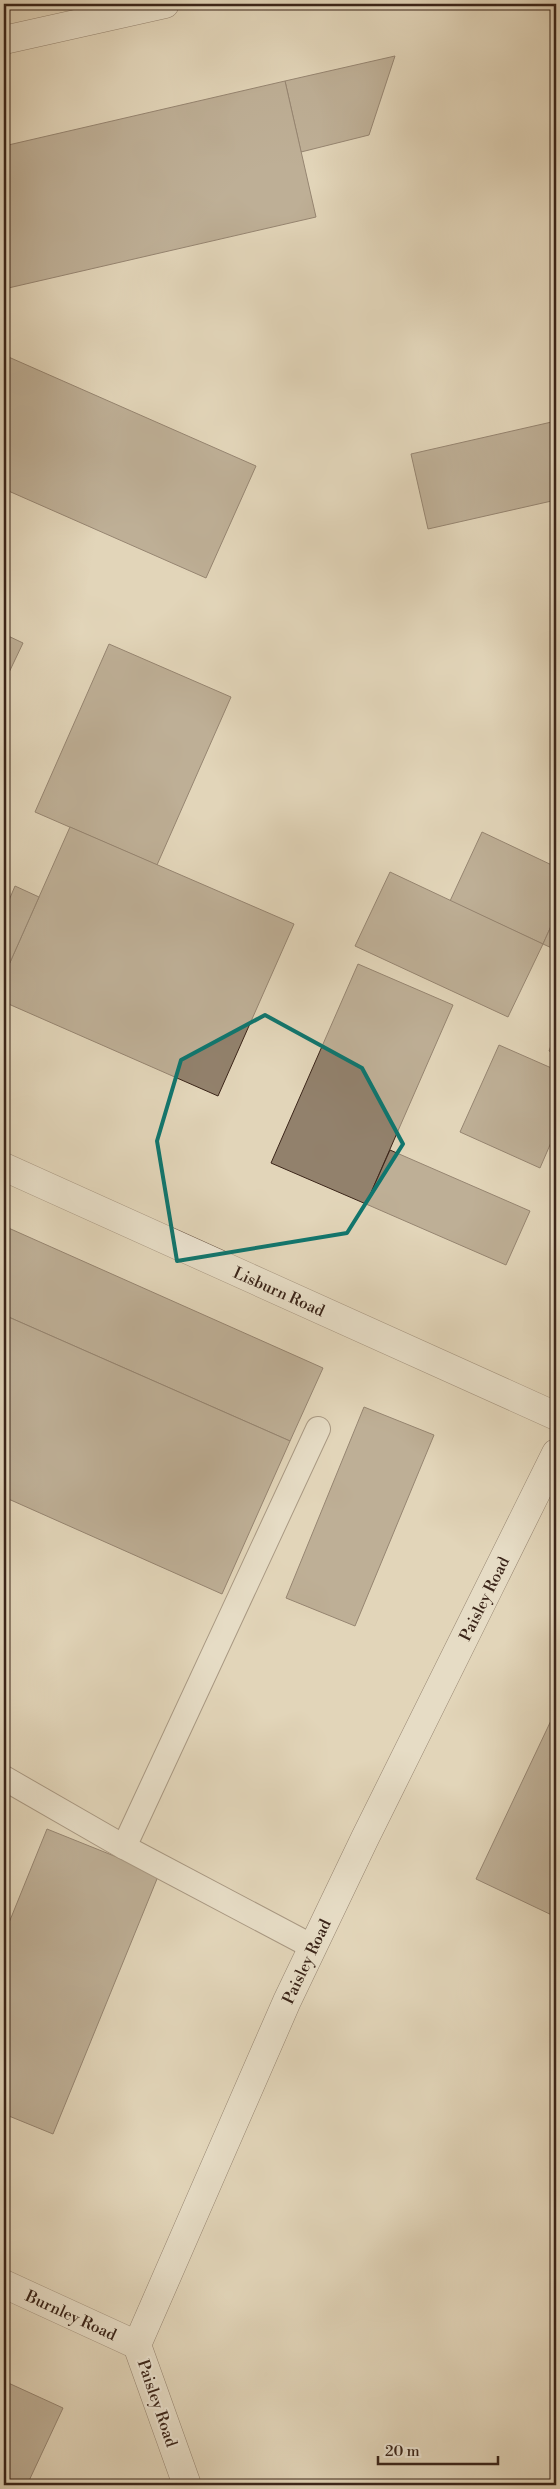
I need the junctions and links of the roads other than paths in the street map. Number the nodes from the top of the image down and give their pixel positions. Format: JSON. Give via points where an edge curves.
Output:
{"nodes":[{"id":1,"x":165,"y":4,"type":"edge"},
{"id":2,"x":4,"y":40,"type":"edge"},
{"id":3,"x":4,"y":1167,"type":"edge"},
{"id":4,"x":556,"y":1416,"type":"edge"},
{"id":5,"x":318,"y":1429,"type":"dead end"},
{"id":6,"x":556,"y":1453,"type":"edge"},
{"id":7,"x":4,"y":1778,"type":"edge"},
{"id":8,"x":124,"y":1847,"type":"junction"},
{"id":9,"x":313,"y":1947,"type":"junction"},
{"id":10,"x":4,"y":2284,"type":"edge"},
{"id":11,"x":137,"y":2345,"type":"junction"},
{"id":12,"x":187,"y":2485,"type":"edge"}],
"edges":[{"from":1,"to":2,"type":"main road"},
{"from":3,"to":4,"type":"main road","name":"Lisburn Road"},
{"from":5,"to":8,"type":"lane"},
{"from":6,"to":9,"type":"main road","name":"Paisley Road"},
{"from":7,"to":8,"type":"lane"},
{"from":8,"to":9,"type":"lane"},
{"from":9,"to":11,"type":"main road","name":"Paisley Road"},
{"from":10,"to":11,"type":"main road","name":"Burnley Road"},
{"from":11,"to":12,"type":"main road","name":"Paisley Road"}]}
